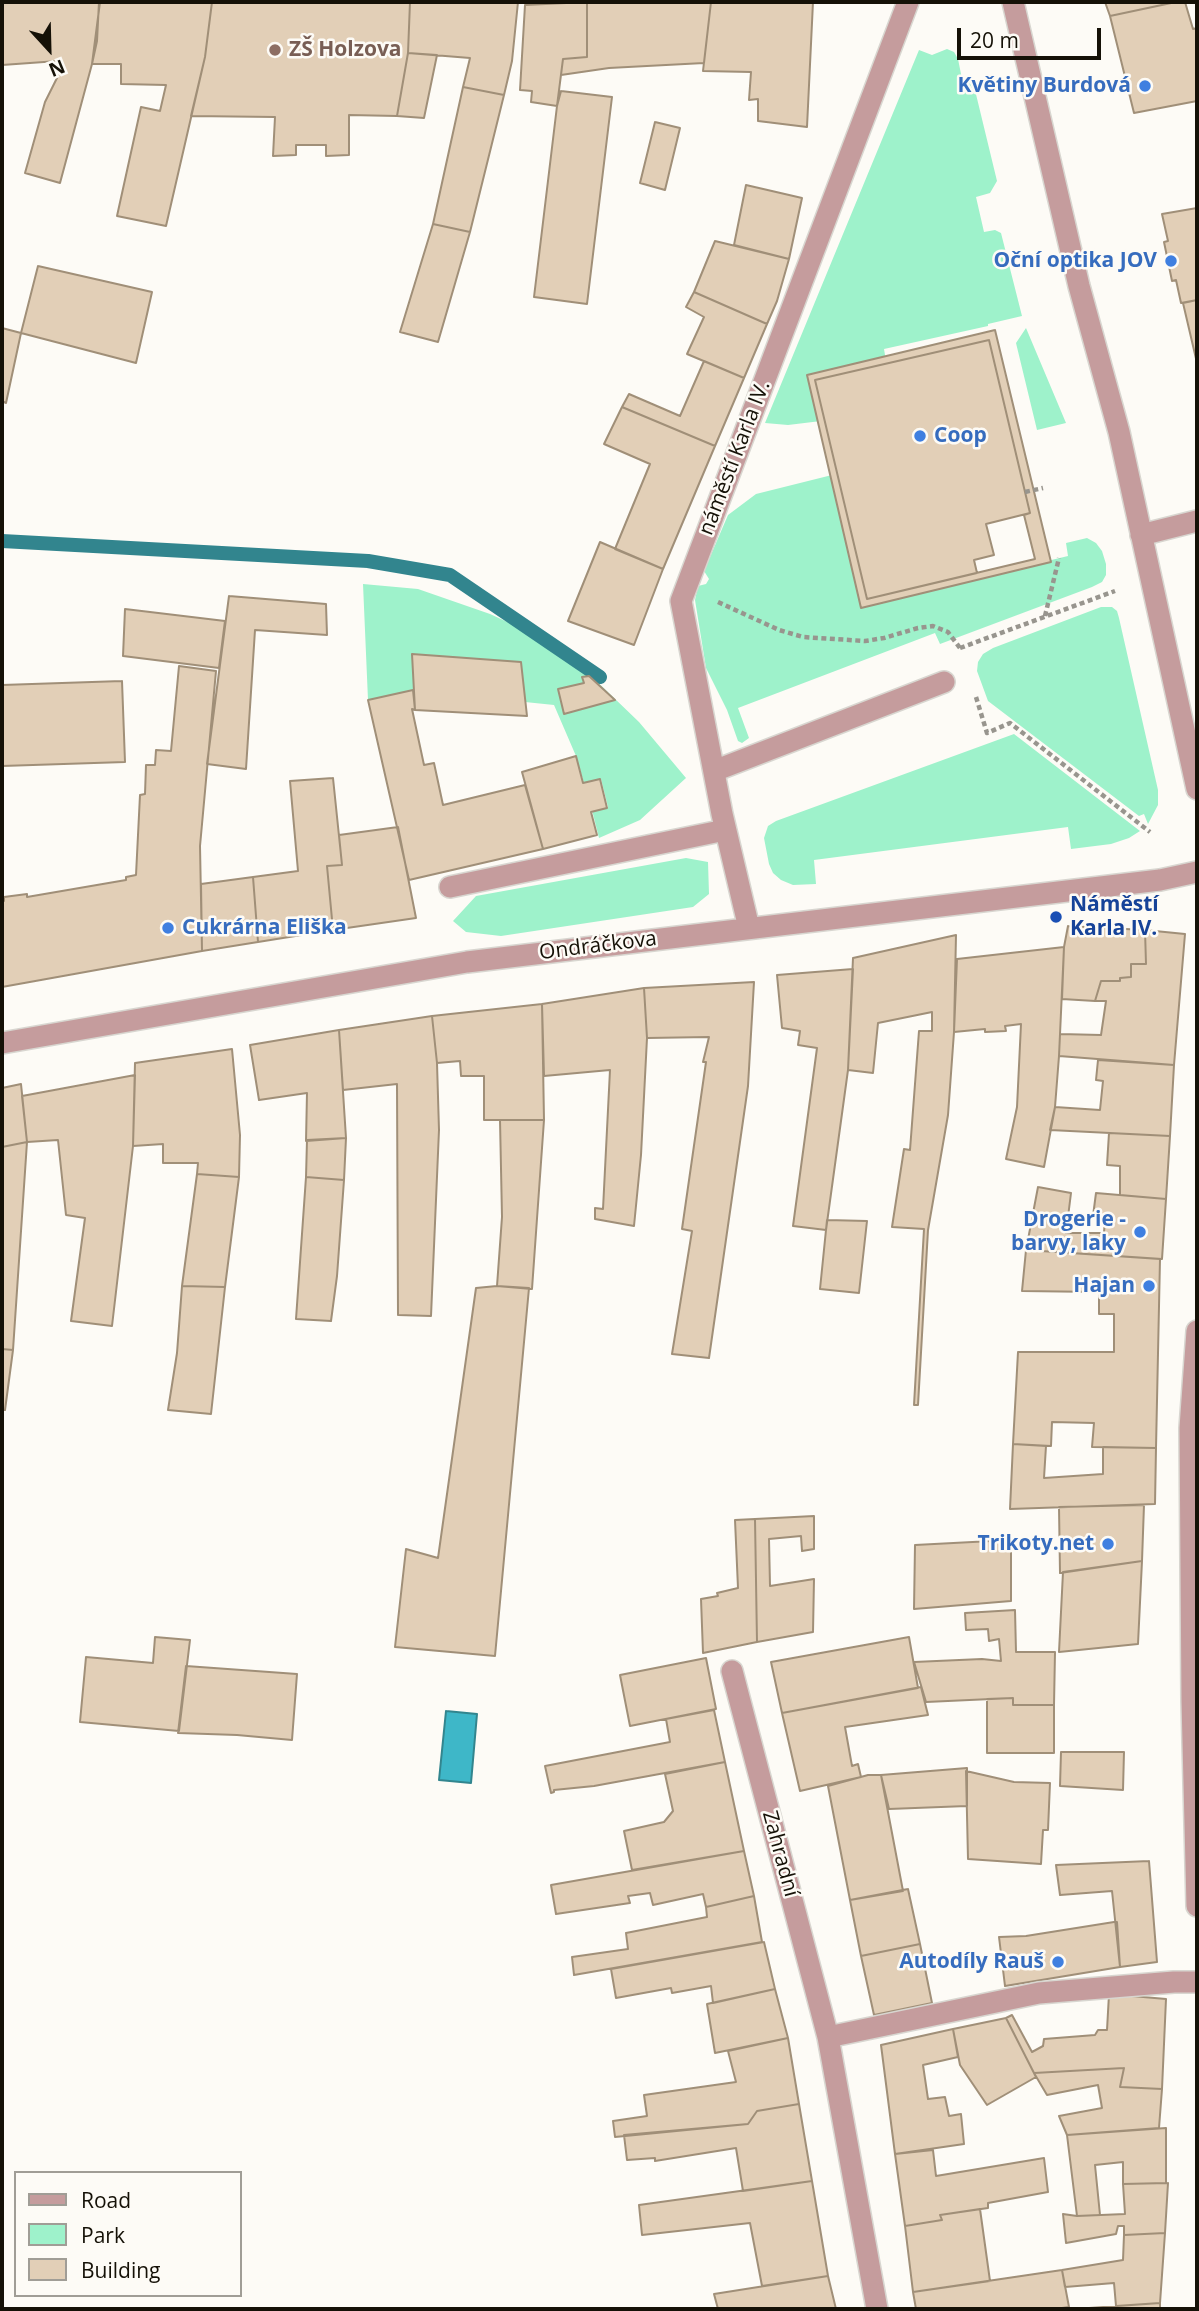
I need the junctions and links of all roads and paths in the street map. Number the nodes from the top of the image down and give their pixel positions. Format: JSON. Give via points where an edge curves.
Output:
{"nodes":[{"id":1,"x":908,"y":2,"type":"edge"},
{"id":2,"x":1013,"y":2,"type":"edge"},
{"id":3,"x":1043,"y":488,"type":"dead end"},
{"id":4,"x":1025,"y":492,"type":"dead end"},
{"id":5,"x":1197,"y":520,"type":"edge"},
{"id":6,"x":1141,"y":534,"type":"junction"},
{"id":7,"x":1059,"y":558,"type":"dead end"},
{"id":8,"x":685,"y":589,"type":"junction"},
{"id":9,"x":1115,"y":591,"type":"dead end"},
{"id":10,"x":1044,"y":617,"type":"junction"},
{"id":11,"x":944,"y":682,"type":"dead end"},
{"id":12,"x":987,"y":733,"type":"dead end"},
{"id":13,"x":714,"y":771,"type":"junction"},
{"id":14,"x":1197,"y":789,"type":"edge"},
{"id":15,"x":725,"y":830,"type":"junction"},
{"id":16,"x":1150,"y":832,"type":"dead end"},
{"id":17,"x":1197,"y":872,"type":"edge"},
{"id":18,"x":450,"y":887,"type":"dead end"},
{"id":19,"x":749,"y":928,"type":"junction"},
{"id":20,"x":2,"y":1044,"type":"edge"},
{"id":21,"x":1197,"y":1331,"type":"edge"},
{"id":22,"x":732,"y":1671,"type":"dead end"},
{"id":23,"x":1197,"y":1906,"type":"edge"},
{"id":24,"x":1197,"y":1983,"type":"edge"},
{"id":25,"x":828,"y":2038,"type":"junction"},
{"id":26,"x":877,"y":2309,"type":"edge"}],
"edges":[{"from":1,"to":8,"type":"street","name":"náměstí Karla IV."},
{"from":2,"to":6,"type":"street"},
{"from":3,"to":4,"type":"path"},
{"from":5,"to":6,"type":"street"},
{"from":6,"to":14,"type":"street"},
{"from":7,"to":10,"type":"path"},
{"from":8,"to":10,"type":"path","via":[[803,637],[865,641],[933,626],[948,632],[960,648]]},
{"from":8,"to":13,"type":"street","name":"náměstí Karla IV.","via":[[681,601]]},
{"from":9,"to":10,"type":"path"},
{"from":11,"to":13,"type":"street"},
{"from":12,"to":16,"type":"path","via":[[1010,723]]},
{"from":13,"to":15,"type":"street","name":"náměstí Karla IV."},
{"from":15,"to":18,"type":"street"},
{"from":15,"to":19,"type":"street","name":"náměstí Karla IV."},
{"from":17,"to":19,"type":"street","name":"Ondráčkova"},
{"from":19,"to":20,"type":"street","name":"Ondráčkova","via":[[467,962]]},
{"from":21,"to":23,"type":"street","via":[[1190,1428]]},
{"from":22,"to":25,"type":"street","name":"Zahradní"},
{"from":24,"to":25,"type":"street","via":[[1039,1993]]},
{"from":25,"to":26,"type":"street","name":"Zahradní"}]}
